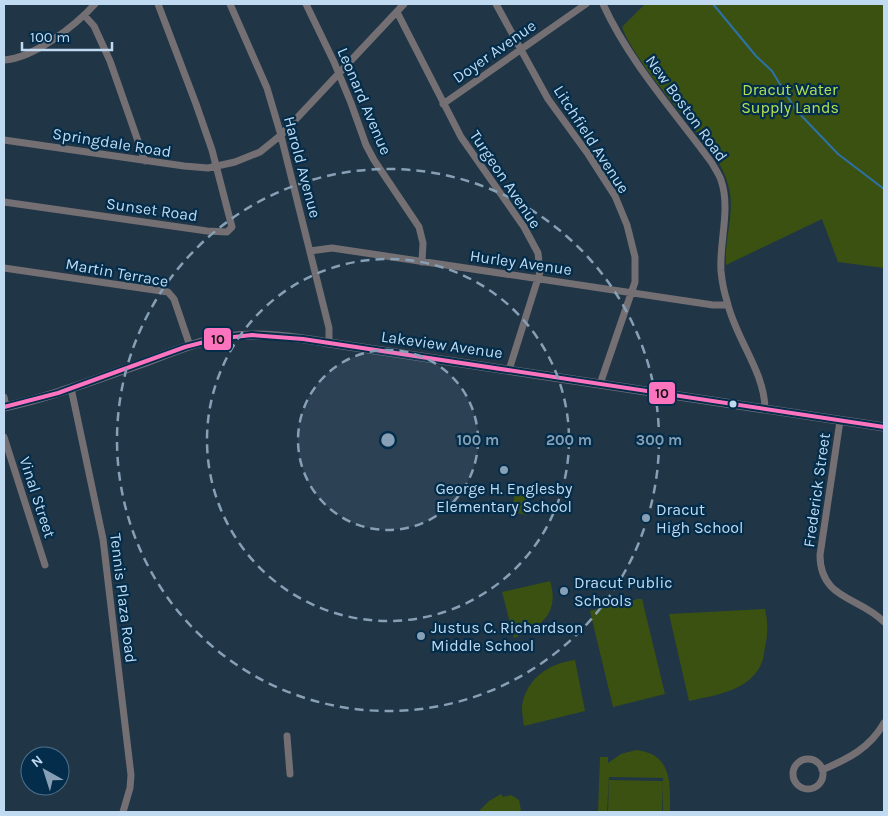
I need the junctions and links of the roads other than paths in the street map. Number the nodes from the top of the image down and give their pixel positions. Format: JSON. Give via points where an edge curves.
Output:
{"nodes":[{"id":1,"x":95,"y":4,"type":"edge"},
{"id":2,"x":158,"y":4,"type":"edge"},
{"id":3,"x":230,"y":4,"type":"edge"},
{"id":4,"x":306,"y":4,"type":"edge"},
{"id":5,"x":404,"y":4,"type":"edge"},
{"id":6,"x":496,"y":4,"type":"edge"},
{"id":7,"x":586,"y":4,"type":"edge"},
{"id":8,"x":603,"y":4,"type":"edge"},
{"id":9,"x":397,"y":12,"type":"junction"},
{"id":10,"x":84,"y":16,"type":"junction"},
{"id":11,"x":520,"y":50,"type":"junction"},
{"id":12,"x":4,"y":60,"type":"edge"},
{"id":13,"x":338,"y":73,"type":"junction"},
{"id":14,"x":443,"y":104,"type":"junction"},
{"id":15,"x":281,"y":135,"type":"junction"},
{"id":16,"x":4,"y":140,"type":"edge"},
{"id":17,"x":145,"y":161,"type":"junction"},
{"id":18,"x":216,"y":166,"type":"junction"},
{"id":19,"x":4,"y":202,"type":"edge"},
{"id":20,"x":310,"y":251,"type":"junction"},
{"id":21,"x":422,"y":262,"type":"junction"},
{"id":22,"x":4,"y":268,"type":"edge"},
{"id":23,"x":538,"y":278,"type":"junction"},
{"id":24,"x":631,"y":292,"type":"junction"},
{"id":25,"x":728,"y":305,"type":"junction"},
{"id":26,"x":329,"y":342,"type":"junction"},
{"id":27,"x":190,"y":346,"type":"junction"},
{"id":28,"x":509,"y":370,"type":"junction"},
{"id":29,"x":600,"y":384,"type":"junction"},
{"id":30,"x":71,"y":388,"type":"junction"},
{"id":31,"x":4,"y":397,"type":"edge"},
{"id":32,"x":5,"y":407,"type":"edge"},
{"id":33,"x":765,"y":408,"type":"junction"},
{"id":34,"x":840,"y":421,"type":"junction"},
{"id":35,"x":884,"y":427,"type":"edge"},
{"id":36,"x":4,"y":437,"type":"edge"},
{"id":37,"x":45,"y":565,"type":"dead end"},
{"id":38,"x":884,"y":622,"type":"edge"},
{"id":39,"x":884,"y":723,"type":"edge"},
{"id":40,"x":287,"y":736,"type":"dead end"},
{"id":41,"x":822,"y":770,"type":"junction"},
{"id":42,"x":290,"y":774,"type":"dead end"},
{"id":43,"x":123,"y":812,"type":"edge"}],
"edges":[{"from":1,"to":10,"type":"street"},
{"from":2,"to":18,"type":"street"},
{"from":3,"to":15,"type":"street","name":"Harold Avenue","via":[[267,88]]},
{"from":4,"to":13,"type":"street","name":"Leonard Avenue"},
{"from":5,"to":9,"type":"street","name":"Springdale Road"},
{"from":6,"to":11,"type":"street","name":"Litchfield Avenue"},
{"from":7,"to":11,"type":"street","name":"Doyer Avenue"},
{"from":8,"to":25,"type":"street","name":"New Boston Road","via":[[633,58],[712,163],[721,181],[724,205],[721,270]]},
{"from":9,"to":13,"type":"street","name":"Springdale Road"},
{"from":9,"to":14,"type":"street","name":"Turgeon Avenue"},
{"from":10,"to":12,"type":"street","via":[[60,35],[29,52]]},
{"from":10,"to":17,"type":"street","via":[[94,26],[110,61]]},
{"from":11,"to":14,"type":"street","name":"Doyer Avenue"},
{"from":11,"to":24,"type":"street","name":"Litchfield Avenue","via":[[548,99],[615,196],[627,225],[635,258],[635,282]]},
{"from":13,"to":15,"type":"street","name":"Springdale Road"},
{"from":13,"to":21,"type":"street","name":"Leonard Avenue","via":[[374,160],[419,228],[423,243]]},
{"from":14,"to":23,"type":"street","name":"Turgeon Avenue","via":[[461,137],[536,248],[540,267]]},
{"from":15,"to":18,"type":"street","name":"Springdale Road","via":[[260,152]]},
{"from":15,"to":20,"type":"street","name":"Harold Avenue"},
{"from":16,"to":17,"type":"street","name":"Springdale Road"},
{"from":17,"to":18,"type":"street","name":"Springdale Road","via":[[208,168]]},
{"from":18,"to":19,"type":"street","name":"Sunset Road","via":[[232,227],[227,232]]},
{"from":20,"to":21,"type":"street","name":"Hurley Avenue","via":[[332,248]]},
{"from":20,"to":26,"type":"street","name":"Harold Avenue","via":[[330,328]]},
{"from":21,"to":23,"type":"street","name":"Hurley Avenue"},
{"from":22,"to":27,"type":"street","name":"Martin Terrace","via":[[168,292],[174,299]]},
{"from":23,"to":24,"type":"street","name":"Hurley Avenue"},
{"from":23,"to":28,"type":"street","name":"Turgeon Avenue"},
{"from":24,"to":25,"type":"street","name":"Hurley Avenue"},
{"from":24,"to":29,"type":"street","name":"Litchfield Avenue"},
{"from":25,"to":33,"type":"street","name":"New Boston Road","via":[[759,379]]},
{"from":26,"to":27,"type":"main road","name":"Lakeview Avenue","via":[[254,335]]},
{"from":26,"to":28,"type":"main road","name":"Lakeview Avenue"},
{"from":27,"to":30,"type":"main road","name":"Lakeview Avenue"},
{"from":28,"to":29,"type":"main road","name":"Lakeview Avenue"},
{"from":29,"to":33,"type":"main road","name":"Lakeview Avenue"},
{"from":30,"to":32,"type":"main road","name":"Lakeview Avenue"},
{"from":30,"to":43,"type":"street","name":"Tennis Plaza Road","via":[[103,539],[115,636],[131,775]]},
{"from":31,"to":32,"type":"street"},
{"from":33,"to":34,"type":"main road","name":"Lakeview Avenue"},
{"from":34,"to":35,"type":"main road","name":"Lakeview Avenue"},
{"from":34,"to":38,"type":"street","name":"Frederick Street","via":[[821,566],[826,578],[844,598]]},
{"from":36,"to":37,"type":"street","name":"Vinal Street"},
{"from":39,"to":41,"type":"street","via":[[876,737],[862,749]]},
{"from":40,"to":42,"type":"street"},
{"from":41,"to":41,"type":"street","via":[[822,780],[814,788],[802,788],[794,780],[794,768],[803,760],[815,761]]}]}
